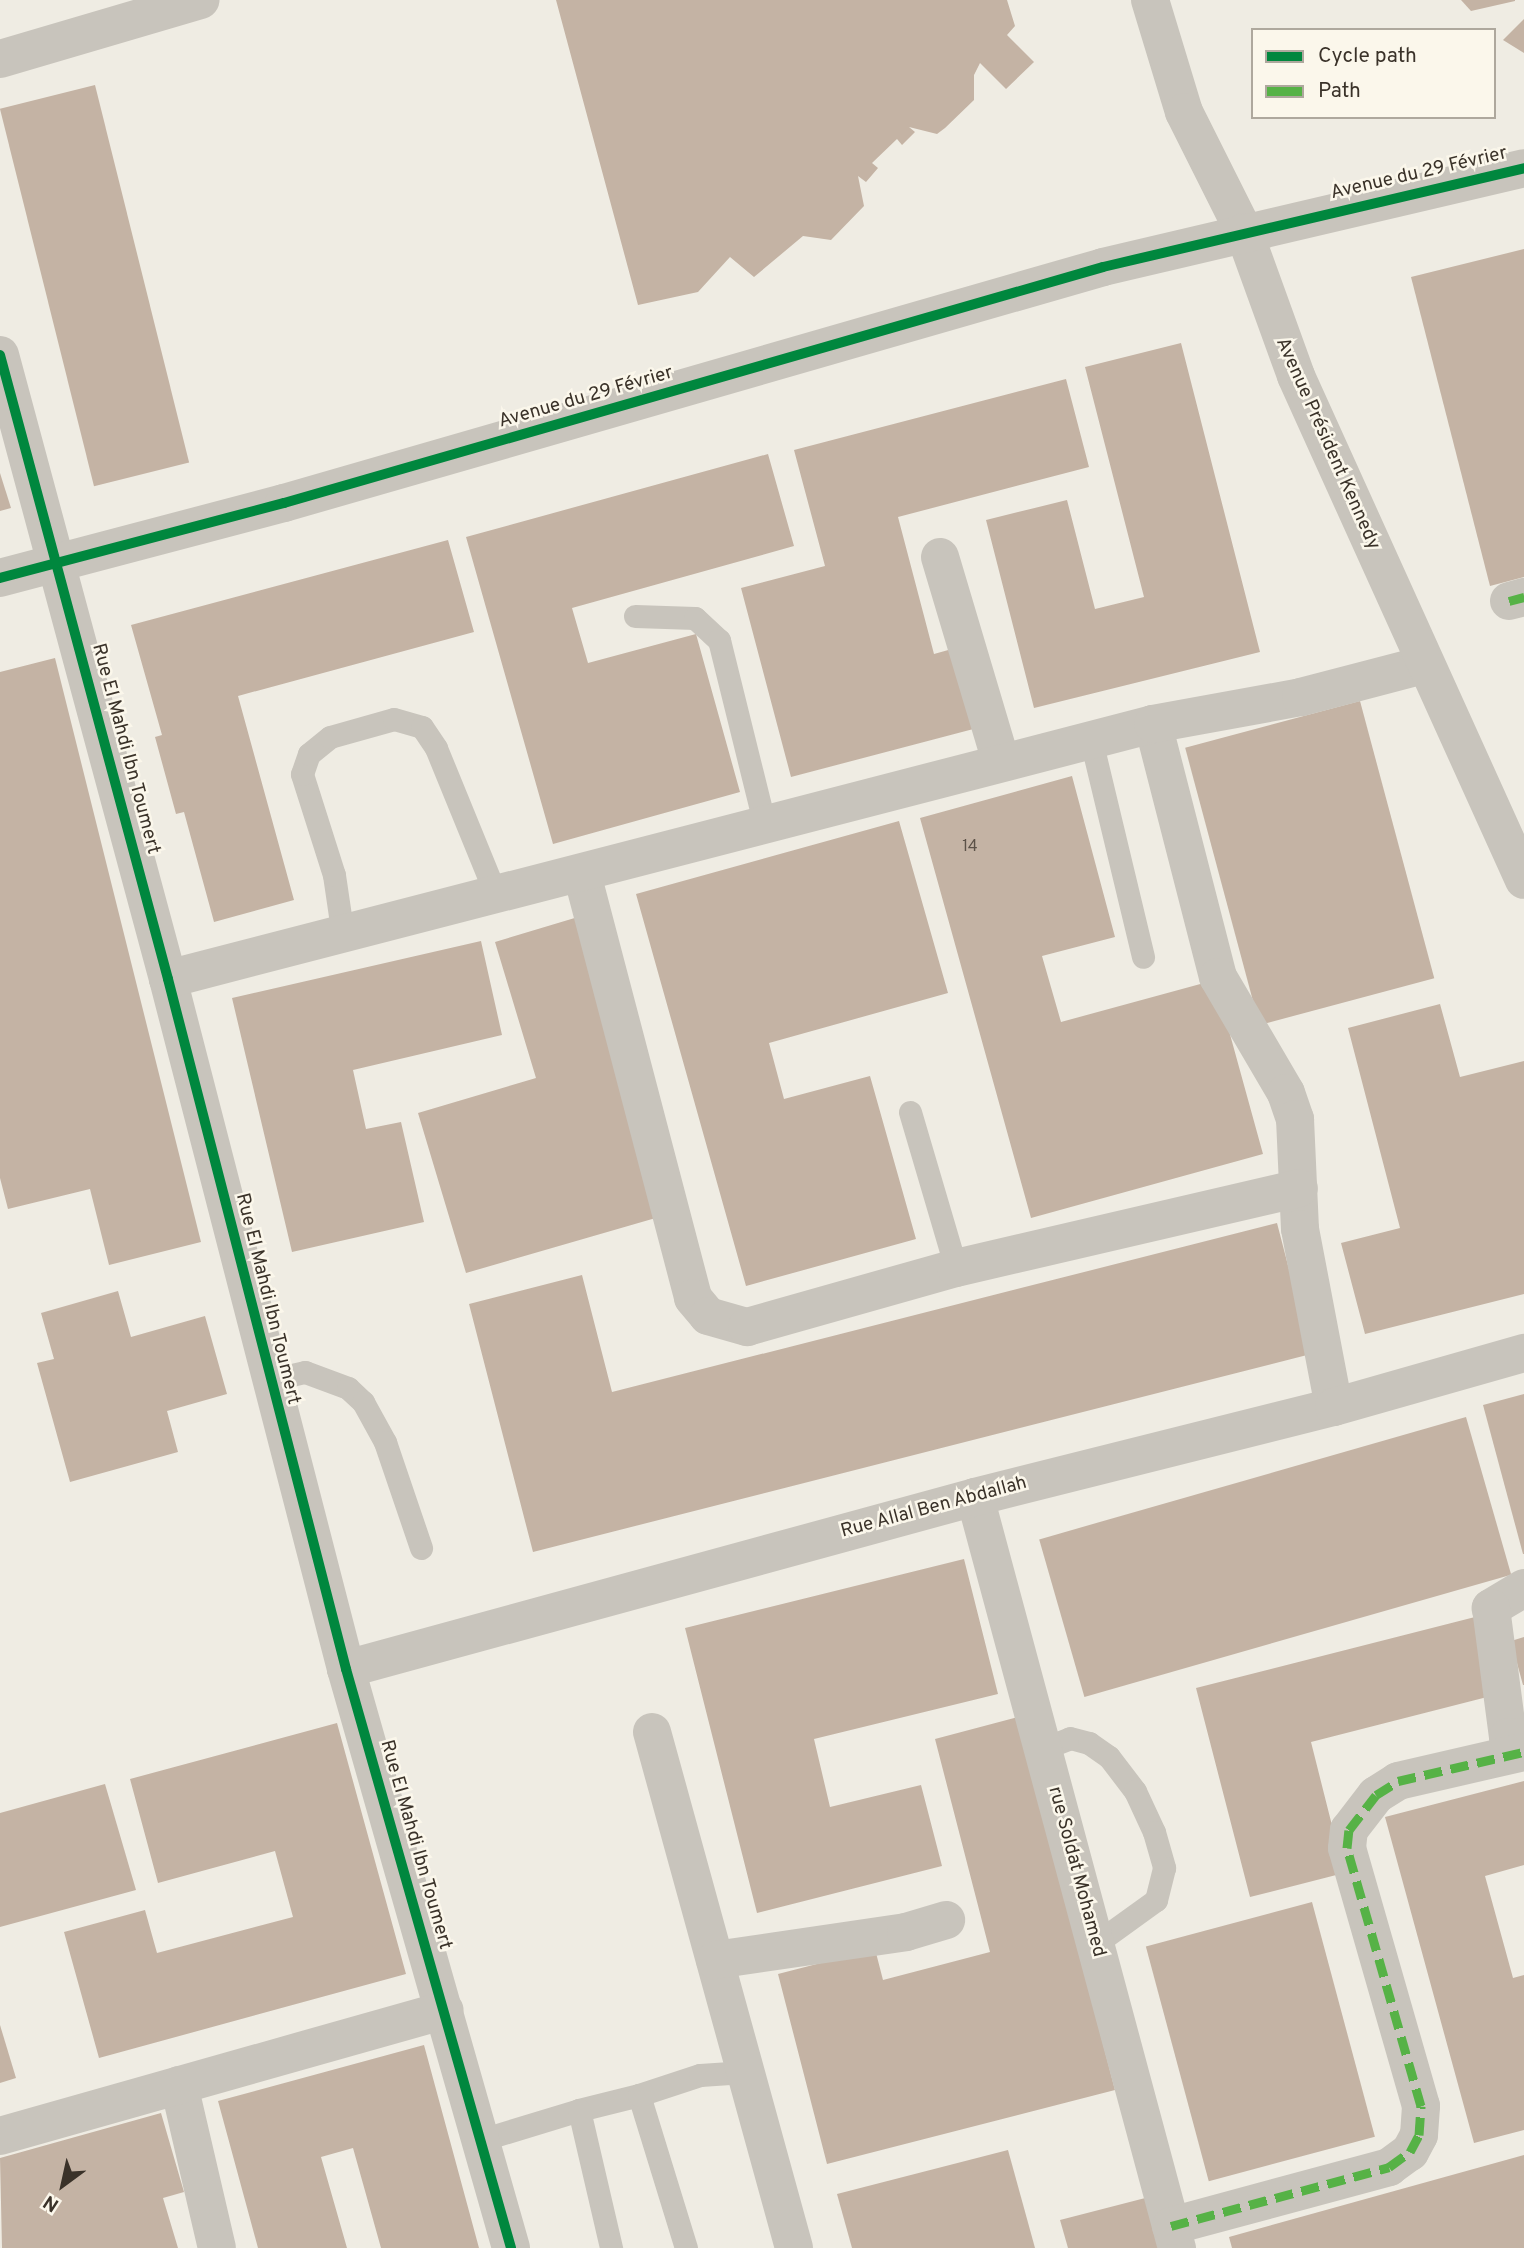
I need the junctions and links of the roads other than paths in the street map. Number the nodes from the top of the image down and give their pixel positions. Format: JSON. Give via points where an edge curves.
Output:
{"nodes":[{"id":1,"x":201,"y":0,"type":"edge"},
{"id":2,"x":1150,"y":0,"type":"edge"},
{"id":3,"x":0,"y":59,"type":"edge"},
{"id":4,"x":1524,"y":168,"type":"edge"},
{"id":5,"x":1244,"y":233,"type":"junction"},
{"id":6,"x":0,"y":355,"type":"edge"},
{"id":7,"x":940,"y":557,"type":"dead end"},
{"id":8,"x":58,"y":565,"type":"junction"},
{"id":9,"x":0,"y":578,"type":"edge"},
{"id":10,"x":635,"y":615,"type":"dead end"},
{"id":11,"x":1423,"y":665,"type":"junction"},
{"id":12,"x":1153,"y":724,"type":"junction"},
{"id":13,"x":1091,"y":740,"type":"junction"},
{"id":14,"x":1001,"y":762,"type":"junction"},
{"id":15,"x":764,"y":822,"type":"junction"},
{"id":16,"x":582,"y":874,"type":"junction"},
{"id":17,"x":1524,"y":880,"type":"edge"},
{"id":18,"x":496,"y":895,"type":"junction"},
{"id":19,"x":343,"y":936,"type":"junction"},
{"id":20,"x":1143,"y":957,"type":"dead end"},
{"id":21,"x":168,"y":979,"type":"junction"},
{"id":22,"x":910,"y":1112,"type":"dead end"},
{"id":23,"x":1299,"y":1188,"type":"junction"},
{"id":24,"x":956,"y":1268,"type":"junction"},
{"id":25,"x":1524,"y":1353,"type":"edge"},
{"id":26,"x":270,"y":1380,"type":"junction"},
{"id":27,"x":1334,"y":1407,"type":"junction"},
{"id":28,"x":975,"y":1497,"type":"junction"},
{"id":29,"x":421,"y":1548,"type":"dead end"},
{"id":30,"x":1524,"y":1588,"type":"edge"},
{"id":31,"x":346,"y":1669,"type":"junction"},
{"id":32,"x":652,"y":1732,"type":"dead end"},
{"id":33,"x":1524,"y":1738,"type":"edge"},
{"id":34,"x":1042,"y":1749,"type":"junction"},
{"id":35,"x":1524,"y":1752,"type":"edge"},
{"id":36,"x":946,"y":1920,"type":"dead end"},
{"id":37,"x":1095,"y":1944,"type":"junction"},
{"id":38,"x":715,"y":1960,"type":"junction"},
{"id":39,"x":444,"y":2010,"type":"junction"},
{"id":40,"x":745,"y":2072,"type":"junction"},
{"id":41,"x":179,"y":2085,"type":"junction"},
{"id":42,"x":639,"y":2095,"type":"junction"},
{"id":43,"x":579,"y":2110,"type":"junction"},
{"id":44,"x":0,"y":2136,"type":"edge"},
{"id":45,"x":481,"y":2140,"type":"junction"},
{"id":46,"x":1174,"y":2237,"type":"edge"},
{"id":47,"x":217,"y":2248,"type":"edge"},
{"id":48,"x":511,"y":2248,"type":"edge"},
{"id":49,"x":611,"y":2248,"type":"edge"},
{"id":50,"x":686,"y":2248,"type":"edge"},
{"id":51,"x":794,"y":2248,"type":"edge"}],
"edges":[{"from":1,"to":3,"type":"street"},
{"from":2,"to":5,"type":"street","name":"Avenue Président Kennedy","via":[[1184,112]]},
{"from":4,"to":5,"type":"street","name":"Avenue du 29 Février"},
{"from":5,"to":8,"type":"street","name":"Avenue du 29 Février","via":[[1103,267]]},
{"from":5,"to":11,"type":"street","name":"Avenue Président Kennedy","via":[[1296,376]]},
{"from":6,"to":8,"type":"street","name":"Rue El Mahdi Ibn Toumert"},
{"from":7,"to":14,"type":"street"},
{"from":8,"to":9,"type":"street","name":"Avenue du 29 Février"},
{"from":8,"to":21,"type":"street","name":"Rue El Mahdi Ibn Toumert"},
{"from":10,"to":15,"type":"lane","via":[[695,618],[719,640]]},
{"from":11,"to":12,"type":"street","via":[[1301,697]]},
{"from":11,"to":17,"type":"street","name":"Avenue Président Kennedy"},
{"from":12,"to":13,"type":"street"},
{"from":12,"to":23,"type":"street","via":[[1218,977],[1282,1085],[1296,1119]]},
{"from":13,"to":14,"type":"street"},
{"from":13,"to":20,"type":"lane"},
{"from":14,"to":15,"type":"street"},
{"from":15,"to":16,"type":"street"},
{"from":16,"to":18,"type":"street"},
{"from":16,"to":24,"type":"street","via":[[693,1298],[708,1316],[747,1327]]},
{"from":18,"to":19,"type":"street"},
{"from":18,"to":19,"type":"lane","via":[[436,748],[422,727],[394,719],[330,737],[309,754],[302,774],[334,875]]},
{"from":19,"to":21,"type":"street"},
{"from":21,"to":26,"type":"street","name":"Rue El Mahdi Ibn Toumert"},
{"from":22,"to":24,"type":"lane"},
{"from":23,"to":24,"type":"street"},
{"from":23,"to":27,"type":"street","via":[[1306,1266]]},
{"from":25,"to":27,"type":"street","name":"Rue Allal Ben Abdallah"},
{"from":26,"to":29,"type":"lane","via":[[305,1372],[348,1388],[363,1402],[385,1442]]},
{"from":26,"to":31,"type":"street","name":"Rue El Mahdi Ibn Toumert"},
{"from":27,"to":28,"type":"street","name":"Rue Allal Ben Abdallah"},
{"from":28,"to":31,"type":"street","name":"Rue Allal Ben Abdallah"},
{"from":28,"to":34,"type":"street","name":"rue Soldat Mohamed"},
{"from":30,"to":33,"type":"street","via":[[1491,1608],[1508,1737]]},
{"from":31,"to":39,"type":"street","name":"Rue El Mahdi Ibn Toumert"},
{"from":32,"to":38,"type":"street"},
{"from":34,"to":37,"type":"street","name":"rue Soldat Mohamed"},
{"from":34,"to":37,"type":"lane","via":[[1070,1738],[1089,1743],[1109,1757],[1135,1791],[1164,1868],[1156,1900]]},
{"from":35,"to":46,"type":"street","via":[[1398,1781],[1376,1796],[1349,1830],[1347,1848],[1421,2106],[1419,2134],[1410,2152],[1389,2167]]},
{"from":36,"to":38,"type":"street","via":[[905,1931]]},
{"from":37,"to":46,"type":"street","name":"rue Soldat Mohamed"},
{"from":38,"to":40,"type":"street"},
{"from":39,"to":41,"type":"street"},
{"from":39,"to":45,"type":"street","name":"Rue El Mahdi Ibn Toumert"},
{"from":40,"to":42,"type":"lane","via":[[700,2075]]},
{"from":40,"to":51,"type":"street"},
{"from":41,"to":44,"type":"street"},
{"from":41,"to":47,"type":"street"},
{"from":42,"to":43,"type":"lane"},
{"from":42,"to":50,"type":"lane"},
{"from":43,"to":45,"type":"lane"},
{"from":43,"to":49,"type":"lane"},
{"from":45,"to":48,"type":"street","name":"Rue El Mahdi Ibn Toumert"}]}
